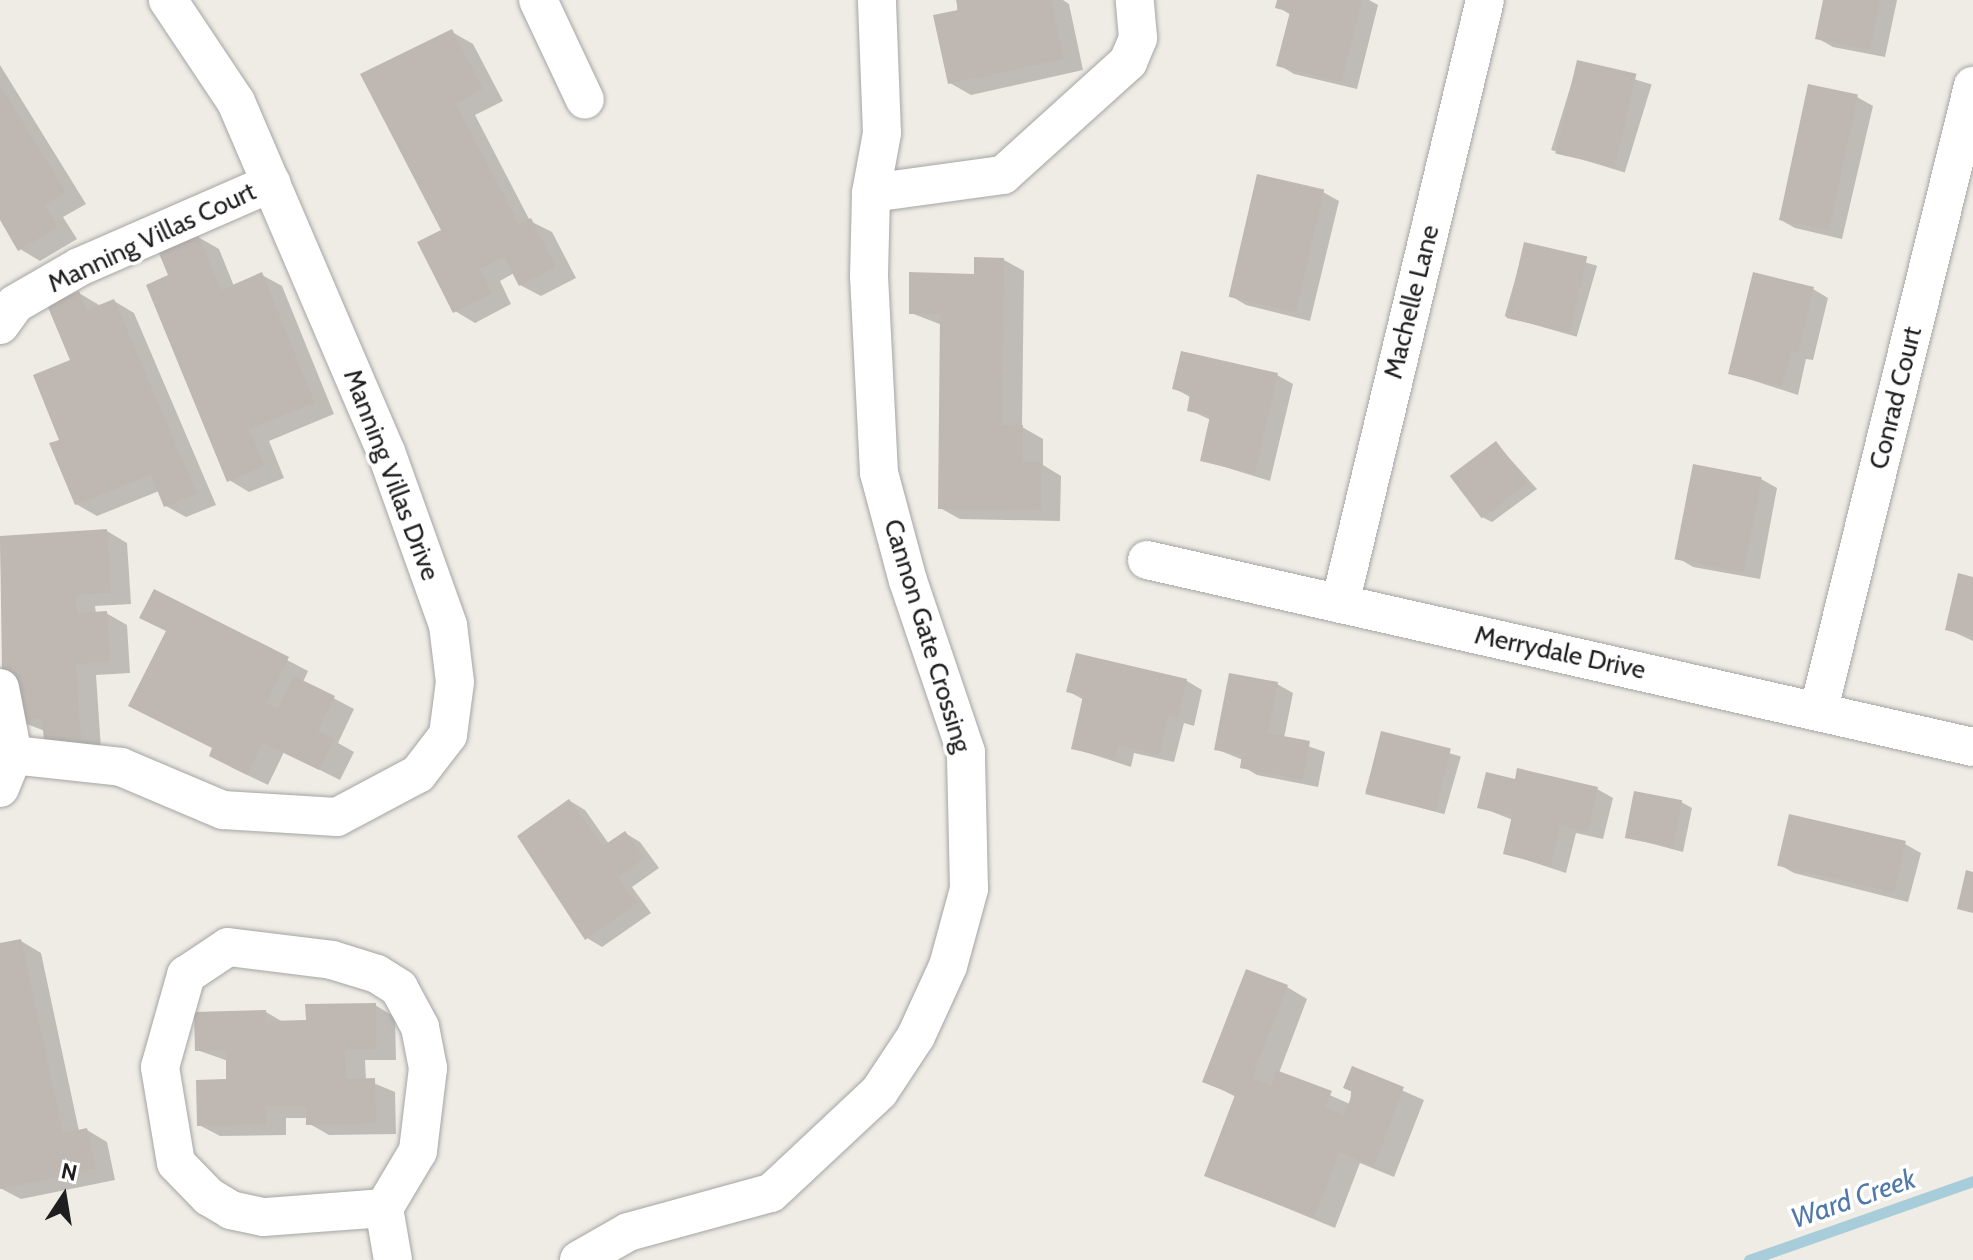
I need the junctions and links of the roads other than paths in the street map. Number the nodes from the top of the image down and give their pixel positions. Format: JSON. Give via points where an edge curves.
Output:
{"nodes":[{"id":1,"x":168,"y":0,"type":"edge"},
{"id":2,"x":538,"y":0,"type":"edge"},
{"id":3,"x":877,"y":0,"type":"edge"},
{"id":4,"x":1135,"y":0,"type":"edge"},
{"id":5,"x":1485,"y":0,"type":"edge"},
{"id":6,"x":1973,"y":86,"type":"edge"},
{"id":7,"x":585,"y":100,"type":"dead end"},
{"id":8,"x":271,"y":183,"type":"junction"},
{"id":9,"x":871,"y":193,"type":"junction"},
{"id":10,"x":0,"y":325,"type":"edge"},
{"id":11,"x":1147,"y":560,"type":"dead end"},
{"id":12,"x":1340,"y":604,"type":"junction"},
{"id":13,"x":0,"y":688,"type":"edge"},
{"id":14,"x":1819,"y":709,"type":"junction"},
{"id":15,"x":1973,"y":747,"type":"edge"},
{"id":16,"x":6,"y":771,"type":"edge"},
{"id":17,"x":384,"y":1208,"type":"junction"},
{"id":18,"x":393,"y":1260,"type":"edge"},
{"id":19,"x":579,"y":1260,"type":"edge"}],
"edges":[{"from":1,"to":8,"type":"street","name":"Manning Villas Drive","via":[[236,102]]},
{"from":2,"to":7,"type":"street"},
{"from":3,"to":9,"type":"street","name":"Cannon Gate Crossing","via":[[882,133]]},
{"from":4,"to":9,"type":"street","via":[[1138,38],[1128,62],[1003,175]]},
{"from":5,"to":12,"type":"street","name":"Machelle Lane"},
{"from":6,"to":14,"type":"street","name":"Conrad Court"},
{"from":8,"to":10,"type":"street","name":"Manning Villas Court","via":[[79,267],[15,304]]},
{"from":8,"to":16,"type":"street","name":"Manning Villas Drive","via":[[386,452],[448,625],[455,682],[448,735],[418,774],[337,817],[223,810],[121,767]]},
{"from":9,"to":19,"type":"street","name":"Cannon Gate Crossing","via":[[869,276],[879,473],[908,581],[966,752],[965,904],[948,966],[916,1036],[879,1092],[771,1193],[628,1232]]},
{"from":11,"to":12,"type":"street","name":"Merrydale Drive"},
{"from":12,"to":14,"type":"street","name":"Merrydale Drive"},
{"from":13,"to":16,"type":"street"},
{"from":14,"to":15,"type":"street","name":"Merrydale Drive"},
{"from":17,"to":17,"type":"street","via":[[418,1151],[428,1068],[420,1027],[399,988],[377,974],[332,960],[228,947],[186,975],[160,1067],[166,1127],[176,1163],[190,1181],[231,1210],[263,1217]]},
{"from":17,"to":18,"type":"street"}]}
